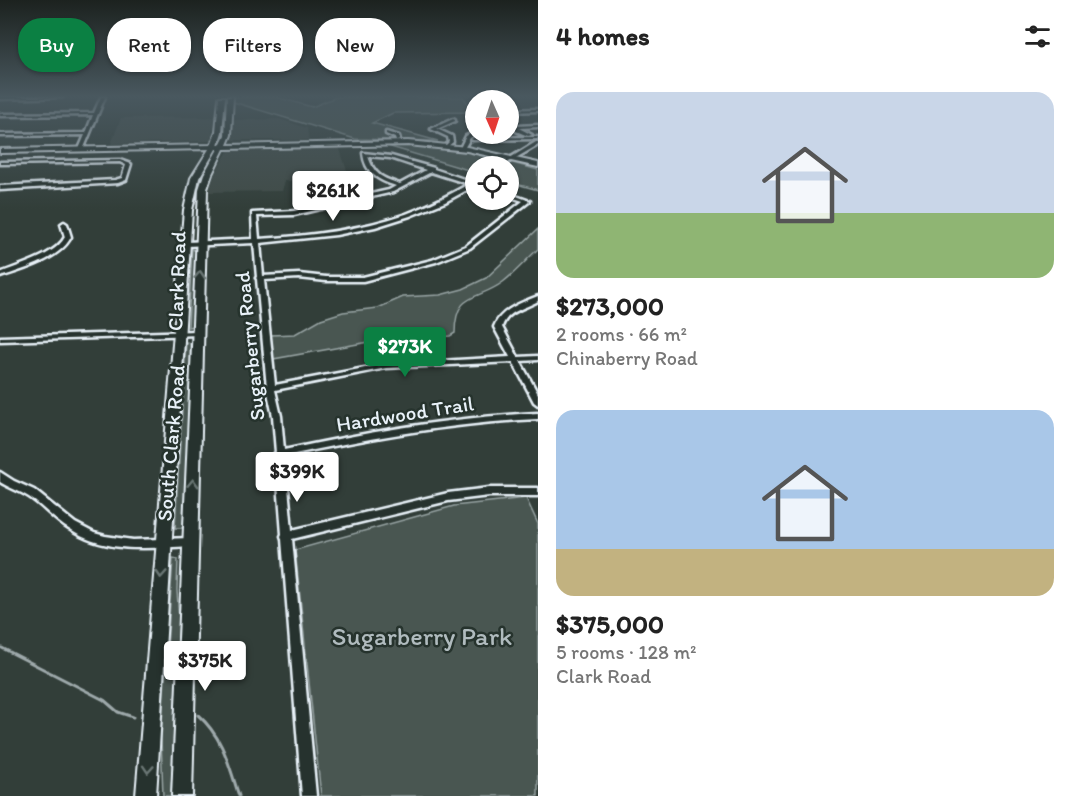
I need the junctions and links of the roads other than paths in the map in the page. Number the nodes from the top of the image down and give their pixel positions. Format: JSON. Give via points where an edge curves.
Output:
{"nodes":[{"id":1,"x":74,"y":134,"type":"edge"},
{"id":2,"x":87,"y":134,"type":"edge"},
{"id":3,"x":220,"y":134,"type":"edge"},
{"id":4,"x":224,"y":134,"type":"edge"},
{"id":5,"x":391,"y":134,"type":"edge"},
{"id":6,"x":445,"y":134,"type":"edge"},
{"id":7,"x":0,"y":135,"type":"edge"},
{"id":8,"x":398,"y":140,"type":"junction"},
{"id":9,"x":519,"y":140,"type":"edge"},
{"id":10,"x":538,"y":140,"type":"edge"},
{"id":11,"x":326,"y":142,"type":"junction"},
{"id":12,"x":465,"y":142,"type":"edge"},
{"id":13,"x":219,"y":145,"type":"junction"},
{"id":14,"x":448,"y":145,"type":"junction"},
{"id":15,"x":463,"y":146,"type":"junction"},
{"id":16,"x":81,"y":148,"type":"junction"},
{"id":17,"x":0,"y":149,"type":"edge"},
{"id":18,"x":508,"y":156,"type":"edge"},
{"id":19,"x":508,"y":156,"type":"edge"},
{"id":20,"x":514,"y":156,"type":"edge"},
{"id":21,"x":519,"y":159,"type":"edge"},
{"id":22,"x":0,"y":163,"type":"edge"},
{"id":23,"x":538,"y":164,"type":"edge"},
{"id":24,"x":432,"y":169,"type":"junction"},
{"id":25,"x":465,"y":181,"type":"edge"},
{"id":26,"x":400,"y":186,"type":"junction"},
{"id":27,"x":0,"y":188,"type":"edge"},
{"id":28,"x":465,"y":189,"type":"edge"},
{"id":29,"x":191,"y":193,"type":"junction"},
{"id":30,"x":203,"y":193,"type":"junction"},
{"id":31,"x":519,"y":198,"type":"edge"},
{"id":32,"x":519,"y":207,"type":"edge"},
{"id":33,"x":515,"y":210,"type":"edge"},
{"id":34,"x":64,"y":224,"type":"dead end"},
{"id":35,"x":258,"y":242,"type":"junction"},
{"id":36,"x":194,"y":244,"type":"junction"},
{"id":37,"x":0,"y":275,"type":"edge"},
{"id":38,"x":259,"y":278,"type":"junction"},
{"id":39,"x":538,"y":298,"type":"edge"},
{"id":40,"x":197,"y":333,"type":"junction"},
{"id":41,"x":180,"y":334,"type":"junction"},
{"id":42,"x":0,"y":339,"type":"edge"},
{"id":43,"x":538,"y":358,"type":"edge"},
{"id":44,"x":515,"y":359,"type":"junction"},
{"id":45,"x":271,"y":388,"type":"junction"},
{"id":46,"x":538,"y":402,"type":"edge"},
{"id":47,"x":538,"y":416,"type":"edge"},
{"id":48,"x":279,"y":454,"type":"junction"},
{"id":49,"x":0,"y":476,"type":"edge"},
{"id":50,"x":538,"y":492,"type":"edge"},
{"id":51,"x":286,"y":536,"type":"junction"},
{"id":52,"x":191,"y":542,"type":"junction"},
{"id":53,"x":163,"y":543,"type":"junction"},
{"id":54,"x":146,"y":796,"type":"edge"},
{"id":55,"x":182,"y":796,"type":"edge"},
{"id":56,"x":309,"y":796,"type":"edge"}],
"edges":[{"from":1,"to":7,"type":"street"},
{"from":2,"to":16,"type":"street"},
{"from":3,"to":13,"type":"main road","name":"South Clark Road"},
{"from":4,"to":13,"type":"main road","name":"Clark Road"},
{"from":5,"to":8,"type":"street"},
{"from":6,"to":14,"type":"street","via":[[450,136]]},
{"from":8,"to":11,"type":"main road"},
{"from":8,"to":14,"type":"main road"},
{"from":9,"to":10,"type":"street"},
{"from":10,"to":20,"type":"street"},
{"from":11,"to":13,"type":"main road"},
{"from":11,"to":14,"type":"main road"},
{"from":12,"to":15,"type":"street"},
{"from":13,"to":16,"type":"main road"},
{"from":13,"to":29,"type":"main road","name":"South Clark Road","via":[[195,178]]},
{"from":13,"to":30,"type":"main road","name":"Clark Road"},
{"from":14,"to":15,"type":"main road"},
{"from":14,"to":18,"type":"main road"},
{"from":15,"to":19,"type":"main road"},
{"from":16,"to":17,"type":"main road"},
{"from":21,"to":23,"type":"main road"},
{"from":22,"to":27,"type":"street","via":[[129,164],[124,179],[116,182]]},
{"from":24,"to":25,"type":"street"},
{"from":24,"to":26,"type":"street"},
{"from":24,"to":26,"type":"street","via":[[365,154],[370,171],[377,178]]},
{"from":26,"to":35,"type":"street","name":"Sugarberry Road","via":[[294,213],[254,214]]},
{"from":28,"to":35,"type":"street","via":[[430,208],[380,224],[323,236]]},
{"from":29,"to":30,"type":"main road"},
{"from":29,"to":36,"type":"main road","name":"South Clark Road"},
{"from":30,"to":36,"type":"main road","name":"Clark Road"},
{"from":31,"to":32,"type":"street","via":[[527,201]]},
{"from":33,"to":38,"type":"street","via":[[468,247],[434,261],[363,279]]},
{"from":34,"to":37,"type":"street","via":[[68,237],[64,246]]},
{"from":35,"to":36,"type":"street"},
{"from":35,"to":38,"type":"street","name":"Sugarberry Road"},
{"from":40,"to":36,"type":"main road","name":"Clark Road","one_way":true},
{"from":36,"to":41,"type":"main road","name":"South Clark Road"},
{"from":38,"to":45,"type":"street","name":"Sugarberry Road"},
{"from":39,"to":44,"type":"street","via":[[507,312],[500,320],[498,327]]},
{"from":40,"to":41,"type":"street"},
{"from":52,"to":40,"type":"main road","name":"Clark Road","one_way":true},
{"from":41,"to":42,"type":"street"},
{"from":41,"to":53,"type":"main road","name":"South Clark Road"},
{"from":43,"to":44,"type":"street"},
{"from":44,"to":45,"type":"street","via":[[386,366]]},
{"from":44,"to":46,"type":"street"},
{"from":45,"to":48,"type":"street","name":"Sugarberry Road"},
{"from":47,"to":48,"type":"street","name":"Hardwood Trail","via":[[449,422]]},
{"from":48,"to":51,"type":"street","name":"Sugarberry Road"},
{"from":49,"to":53,"type":"street","via":[[30,492],[77,530],[110,543]]},
{"from":50,"to":51,"type":"street","via":[[447,497]]},
{"from":51,"to":56,"type":"street","name":"Sugarberry Road"},
{"from":52,"to":53,"type":"street"},
{"from":52,"to":55,"type":"main road","name":"Clark Road"},
{"from":53,"to":54,"type":"main road","name":"South Clark Road","one_way":true}]}
